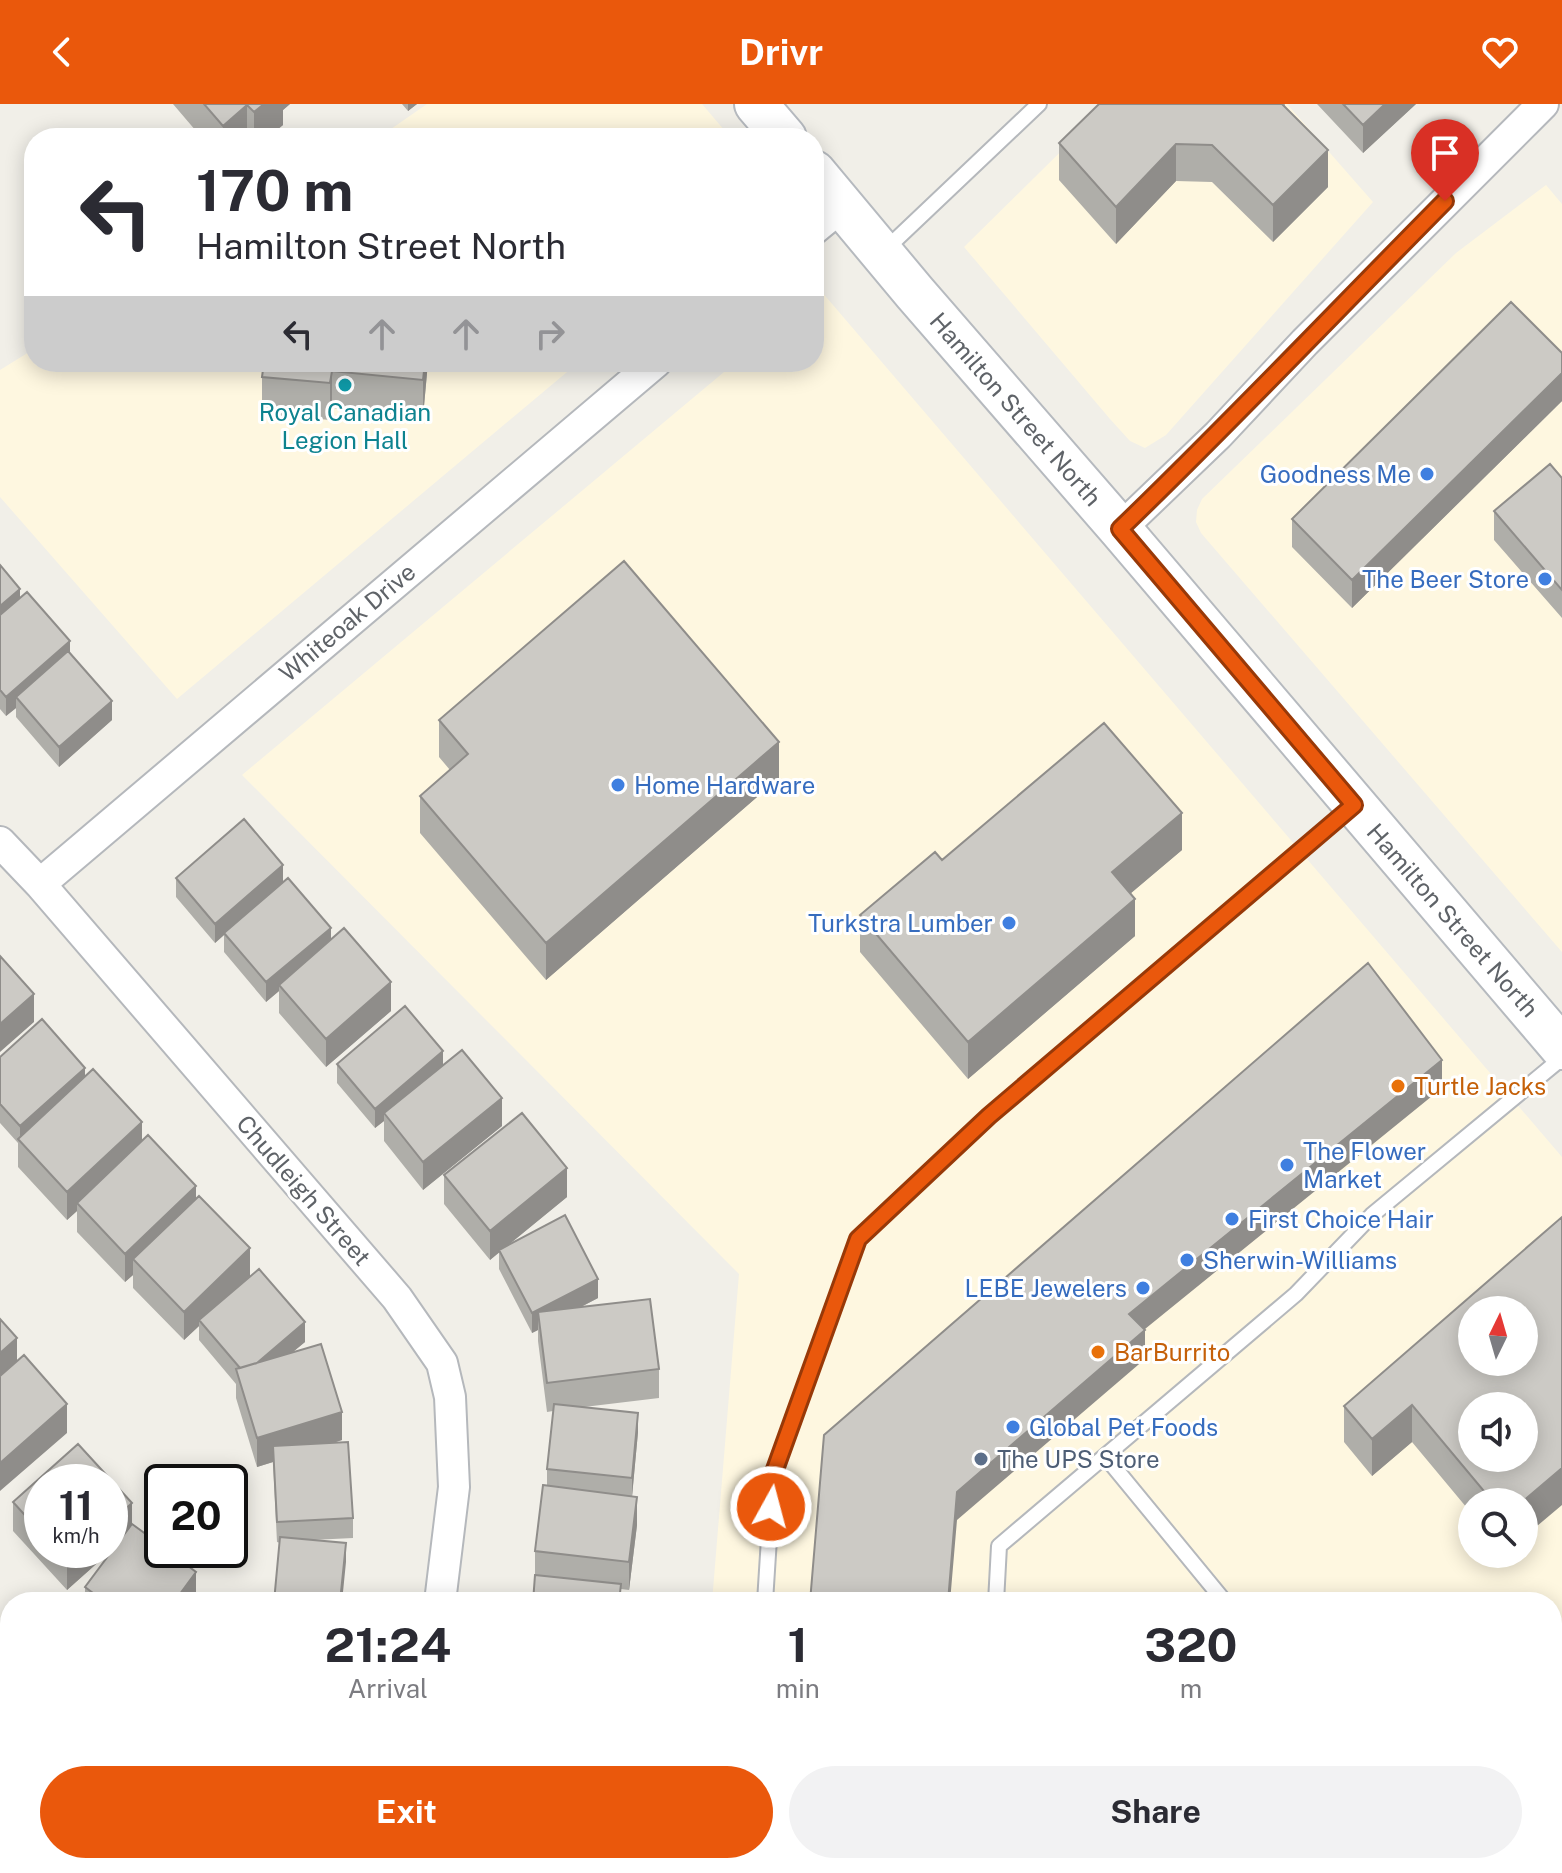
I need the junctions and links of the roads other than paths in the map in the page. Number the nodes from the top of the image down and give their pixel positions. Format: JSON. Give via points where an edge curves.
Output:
{"nodes":[{"id":1,"x":756,"y":104,"type":"edge"},
{"id":2,"x":1039,"y":104,"type":"edge"},
{"id":3,"x":1543,"y":104,"type":"edge"},
{"id":4,"x":776,"y":128,"type":"edge"},
{"id":5,"x":828,"y":217,"type":"edge"},
{"id":6,"x":882,"y":253,"type":"junction"},
{"id":7,"x":644,"y":372,"type":"edge"},
{"id":8,"x":1120,"y":529,"type":"junction"},
{"id":9,"x":1354,"y":805,"type":"junction"},
{"id":10,"x":0,"y":842,"type":"edge"},
{"id":11,"x":40,"y":884,"type":"junction"},
{"id":12,"x":1562,"y":1048,"type":"edge"},
{"id":13,"x":1562,"y":1058,"type":"edge"},
{"id":14,"x":1105,"y":1456,"type":"junction"},
{"id":15,"x":441,"y":1592,"type":"edge"},
{"id":16,"x":766,"y":1592,"type":"edge"},
{"id":17,"x":997,"y":1592,"type":"edge"},
{"id":18,"x":1217,"y":1592,"type":"edge"}],
"edges":[{"from":1,"to":4,"type":"main road"},
{"from":2,"to":6,"type":"lane"},
{"from":3,"to":8,"type":"street"},
{"from":5,"to":6,"type":"main road","name":"Hamilton Street North"},
{"from":6,"to":8,"type":"main road","name":"Hamilton Street North"},
{"from":7,"to":11,"type":"street","name":"Whiteoak Drive"},
{"from":8,"to":9,"type":"main road","name":"Hamilton Street North"},
{"from":9,"to":12,"type":"main road","name":"Hamilton Street North"},
{"from":9,"to":16,"type":"lane","via":[[989,1116],[858,1239],[773,1475]]},
{"from":10,"to":11,"type":"street","name":"Chudleigh Street"},
{"from":11,"to":15,"type":"street","name":"Chudleigh Street","via":[[397,1298],[442,1363],[450,1397],[454,1487]]},
{"from":13,"to":14,"type":"lane","via":[[1372,1215],[1296,1294]]},
{"from":14,"to":17,"type":"lane","via":[[999,1546]]},
{"from":14,"to":18,"type":"lane"}]}
